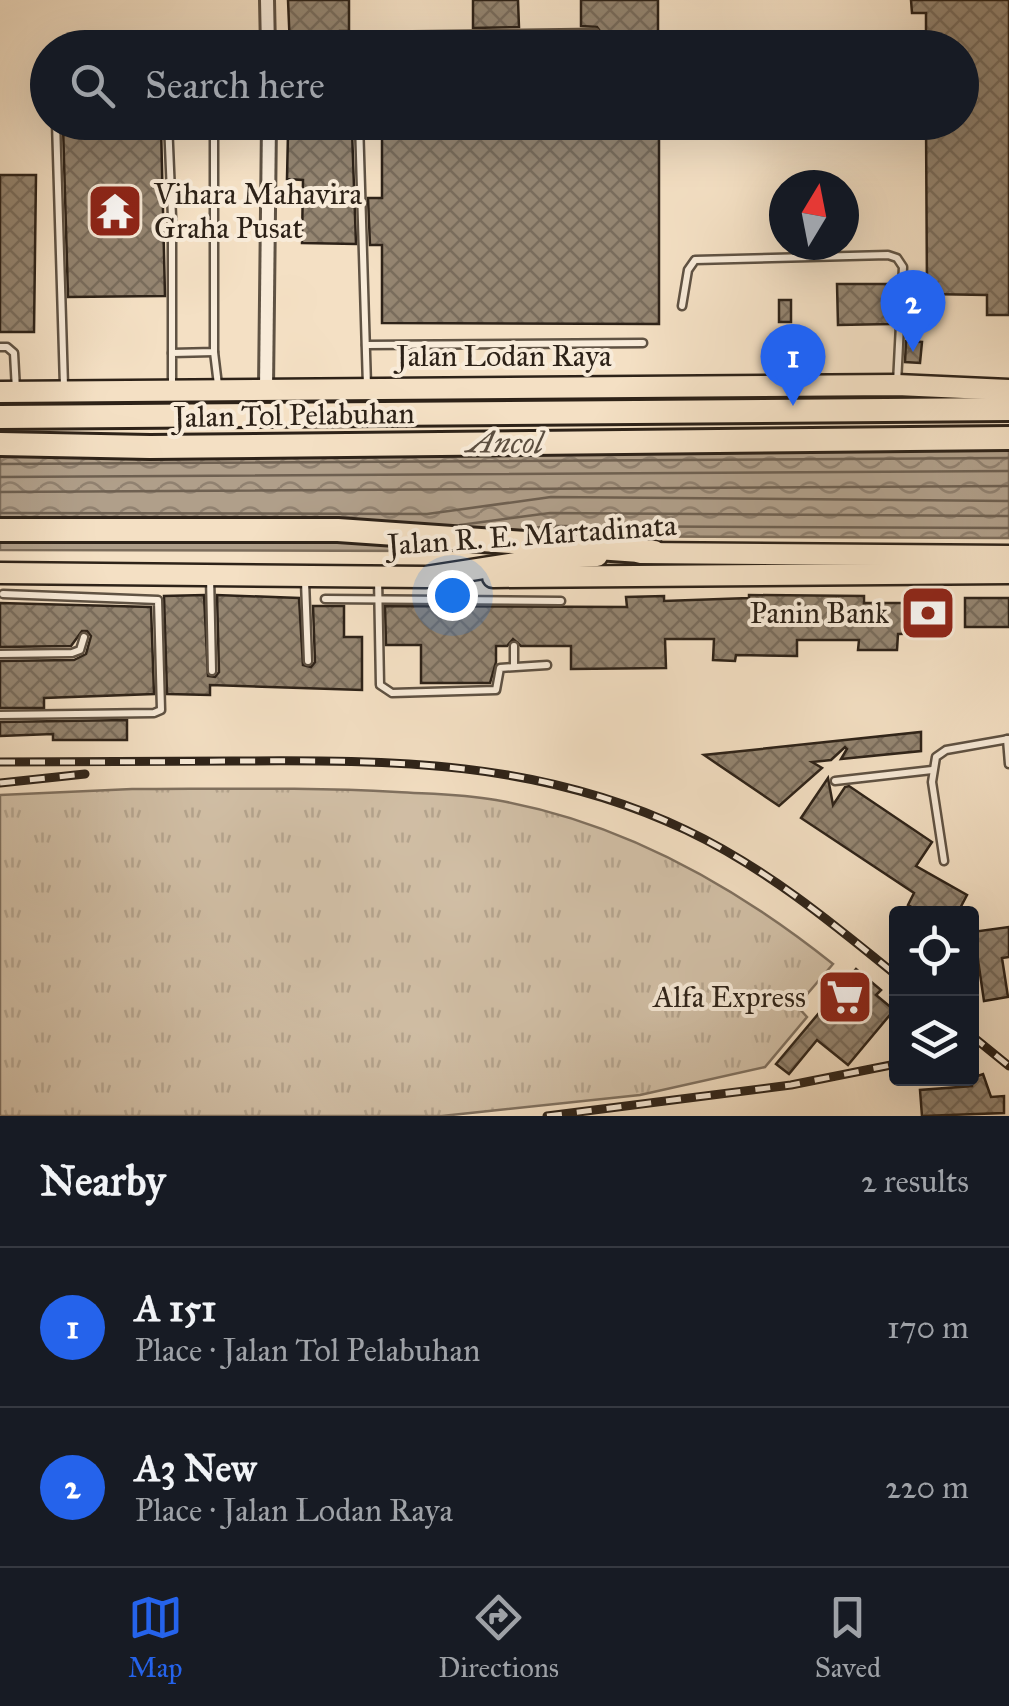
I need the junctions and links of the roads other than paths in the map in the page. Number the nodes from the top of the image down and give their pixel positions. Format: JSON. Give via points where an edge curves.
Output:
{"nodes":[{"id":1,"x":267,"y":0,"type":"edge"},
{"id":2,"x":268,"y":30,"type":"edge"},
{"id":3,"x":57,"y":140,"type":"edge"},
{"id":4,"x":169,"y":140,"type":"edge"},
{"id":5,"x":214,"y":140,"type":"edge"},
{"id":6,"x":269,"y":140,"type":"edge"},
{"id":7,"x":360,"y":140,"type":"edge"},
{"id":8,"x":682,"y":306,"type":"dead end"},
{"id":9,"x":643,"y":343,"type":"dead end"},
{"id":10,"x":366,"y":345,"type":"junction"},
{"id":11,"x":0,"y":347,"type":"edge"},
{"id":12,"x":172,"y":352,"type":"junction"},
{"id":13,"x":214,"y":352,"type":"junction"},
{"id":14,"x":897,"y":385,"type":"junction"},
{"id":15,"x":367,"y":387,"type":"junction"},
{"id":16,"x":266,"y":388,"type":"junction"},
{"id":17,"x":172,"y":390,"type":"junction"},
{"id":18,"x":218,"y":390,"type":"junction"},
{"id":19,"x":1009,"y":390,"type":"edge"},
{"id":20,"x":8,"y":392,"type":"edge"},
{"id":21,"x":64,"y":392,"type":"junction"},
{"id":22,"x":1009,"y":410,"type":"edge"},
{"id":23,"x":0,"y":417,"type":"edge"},
{"id":24,"x":1009,"y":438,"type":"edge"},
{"id":25,"x":0,"y":444,"type":"edge"},
{"id":26,"x":0,"y":530,"type":"edge"},
{"id":27,"x":654,"y":552,"type":"junction"},
{"id":28,"x":1009,"y":556,"type":"edge"},
{"id":29,"x":1009,"y":573,"type":"edge"},
{"id":30,"x":46,"y":574,"type":"junction"},
{"id":31,"x":210,"y":575,"type":"junction"},
{"id":32,"x":304,"y":575,"type":"junction"},
{"id":33,"x":426,"y":576,"type":"junction"},
{"id":34,"x":378,"y":577,"type":"junction"},
{"id":35,"x":512,"y":577,"type":"junction"},
{"id":36,"x":1,"y":584,"type":"edge"},
{"id":37,"x":47,"y":596,"type":"junction"},
{"id":38,"x":325,"y":599,"type":"dead end"},
{"id":39,"x":377,"y":599,"type":"junction"},
{"id":40,"x":561,"y":601,"type":"dead end"},
{"id":41,"x":513,"y":603,"type":"junction"},
{"id":42,"x":84,"y":637,"type":"dead end"},
{"id":43,"x":514,"y":646,"type":"dead end"},
{"id":44,"x":0,"y":654,"type":"edge"},
{"id":45,"x":308,"y":661,"type":"dead end"},
{"id":46,"x":548,"y":665,"type":"dead end"},
{"id":47,"x":514,"y":666,"type":"junction"},
{"id":48,"x":212,"y":671,"type":"dead end"},
{"id":49,"x":0,"y":715,"type":"edge"},
{"id":50,"x":1008,"y":739,"type":"edge"},
{"id":51,"x":1009,"y":764,"type":"edge"},
{"id":52,"x":932,"y":770,"type":"junction"},
{"id":53,"x":835,"y":781,"type":"dead end"},
{"id":54,"x":944,"y":861,"type":"dead end"}],
"edges":[{"from":1,"to":2,"type":"street"},
{"from":3,"to":21,"type":"lane"},
{"from":4,"to":12,"type":"lane"},
{"from":5,"to":13,"type":"lane"},
{"from":6,"to":16,"type":"street"},
{"from":7,"to":10,"type":"lane"},
{"from":8,"to":14,"type":"lane","via":[[694,260],[897,258],[903,267]]},
{"from":9,"to":10,"type":"lane"},
{"from":10,"to":15,"type":"lane"},
{"from":11,"to":20,"type":"lane","via":[[14,353]]},
{"from":12,"to":13,"type":"lane"},
{"from":12,"to":17,"type":"lane"},
{"from":13,"to":18,"type":"lane"},
{"from":14,"to":15,"type":"highway","name":"Jalan Lodan Raya"},
{"from":14,"to":19,"type":"highway","name":"Jalan Lodan Raya"},
{"from":15,"to":16,"type":"highway","name":"Jalan Lodan Raya"},
{"from":16,"to":18,"type":"highway","name":"Jalan Lodan Raya"},
{"from":17,"to":18,"type":"highway","name":"Jalan Lodan Raya"},
{"from":17,"to":21,"type":"highway","name":"Jalan Lodan Raya"},
{"from":20,"to":21,"type":"highway","name":"Jalan Lodan Raya"},
{"from":22,"to":23,"type":"highway","name":"Jalan Tol Pelabuhan"},
{"from":24,"to":25,"type":"highway","name":"Jalan Tol Pelabuhan"},
{"from":26,"to":27,"type":"highway","via":[[338,530]]},
{"from":27,"to":28,"type":"highway","name":"Jalan R. E. Martadinata"},
{"from":27,"to":33,"type":"highway","name":"Jalan R. E. Martadinata"},
{"from":29,"to":35,"type":"highway"},
{"from":30,"to":31,"type":"highway","name":"Jalan R. E. Martadinata"},
{"from":30,"to":36,"type":"highway","name":"Jalan R. E. Martadinata"},
{"from":30,"to":37,"type":"lane"},
{"from":31,"to":32,"type":"highway","name":"Jalan R. E. Martadinata"},
{"from":31,"to":48,"type":"lane"},
{"from":32,"to":34,"type":"highway","name":"Jalan R. E. Martadinata"},
{"from":32,"to":45,"type":"lane"},
{"from":33,"to":34,"type":"highway","name":"Jalan R. E. Martadinata"},
{"from":33,"to":35,"type":"highway"},
{"from":34,"to":39,"type":"lane"},
{"from":35,"to":41,"type":"lane"},
{"from":36,"to":37,"type":"lane"},
{"from":37,"to":49,"type":"lane","via":[[158,600],[161,710]]},
{"from":38,"to":39,"type":"lane"},
{"from":39,"to":41,"type":"lane"},
{"from":39,"to":47,"type":"lane","via":[[384,690],[496,690],[500,668]]},
{"from":40,"to":41,"type":"lane"},
{"from":42,"to":44,"type":"lane","via":[[72,653]]},
{"from":43,"to":47,"type":"lane"},
{"from":46,"to":47,"type":"lane"},
{"from":50,"to":51,"type":"lane"},
{"from":50,"to":52,"type":"lane","via":[[946,750]]},
{"from":52,"to":53,"type":"lane"},
{"from":52,"to":54,"type":"lane"}]}
